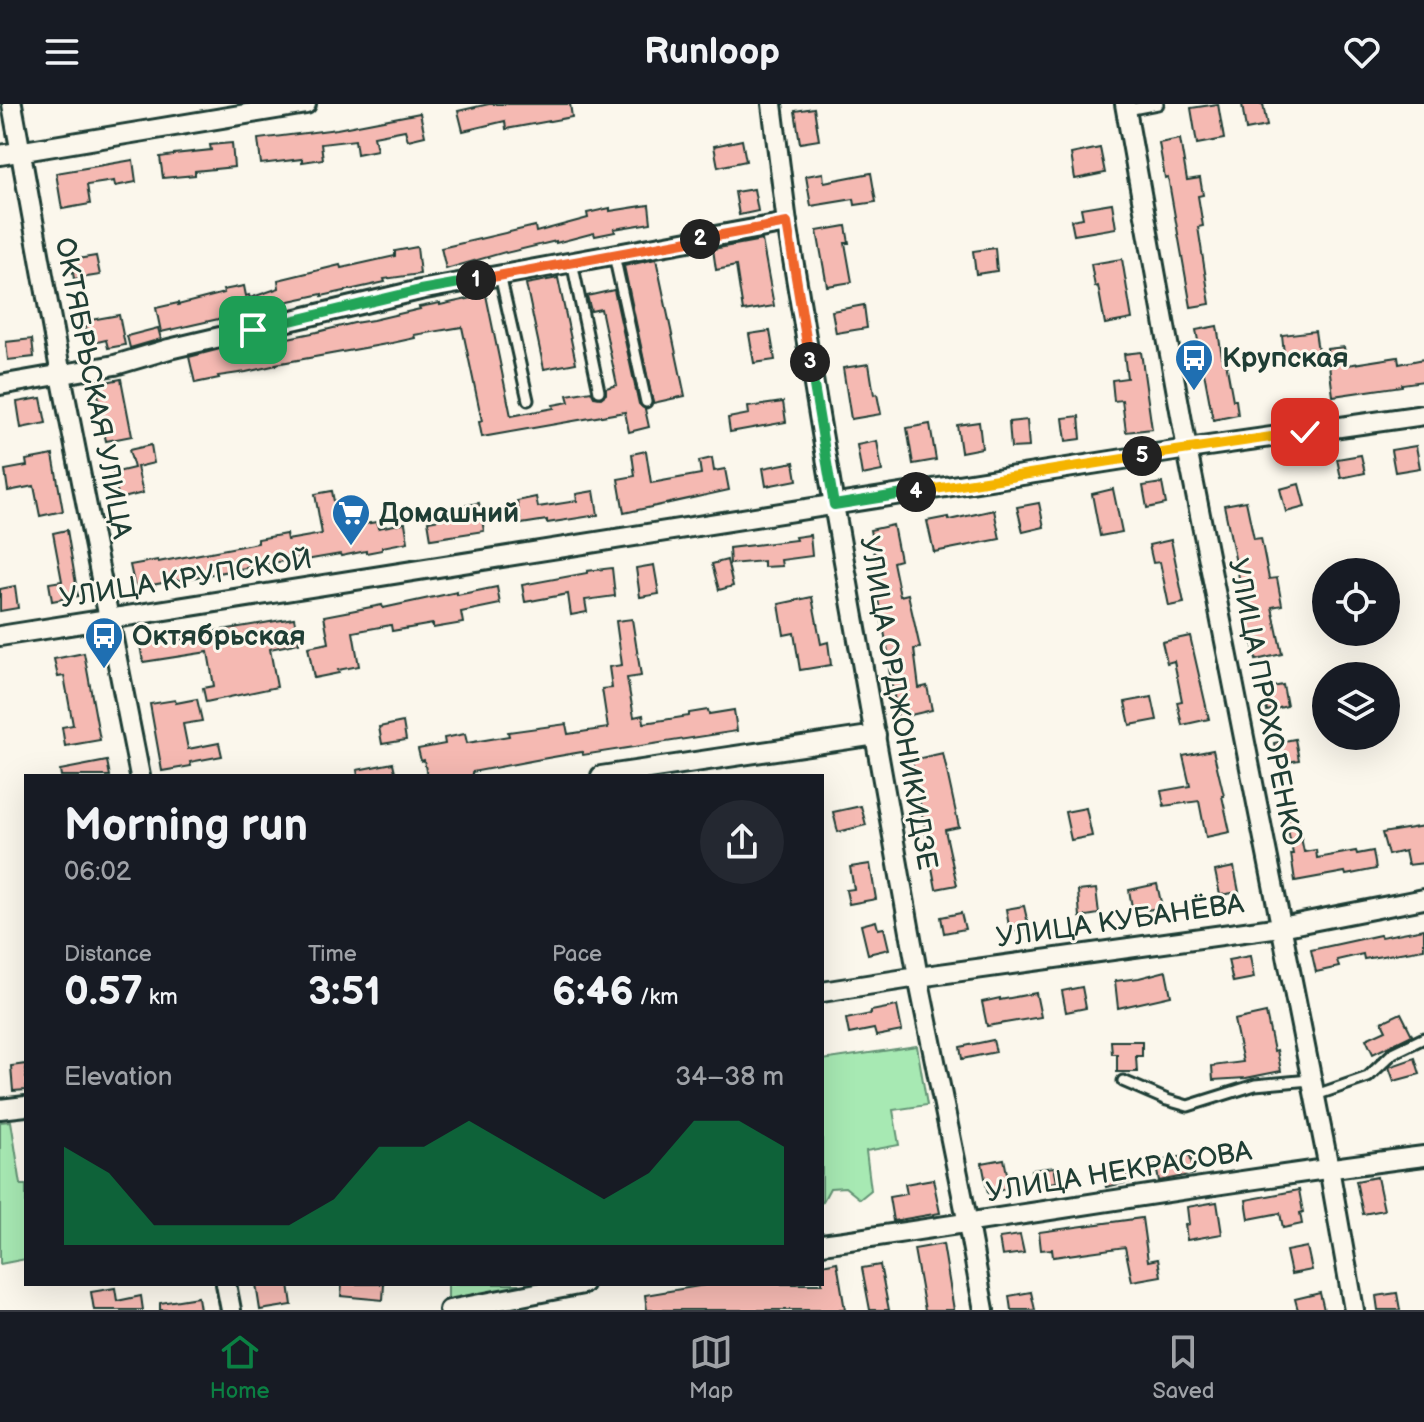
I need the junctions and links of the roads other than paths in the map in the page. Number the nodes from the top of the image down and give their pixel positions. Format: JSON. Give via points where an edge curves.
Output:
{"nodes":[{"id":1,"x":12,"y":104,"type":"edge"},
{"id":2,"x":306,"y":104,"type":"edge"},
{"id":3,"x":772,"y":104,"type":"edge"},
{"id":4,"x":1158,"y":104,"type":"edge"},
{"id":5,"x":1126,"y":107,"type":"edge"},
{"id":6,"x":21,"y":152,"type":"junction"},
{"id":7,"x":0,"y":155,"type":"edge"},
{"id":8,"x":787,"y":223,"type":"junction"},
{"id":9,"x":614,"y":255,"type":"junction"},
{"id":10,"x":572,"y":262,"type":"junction"},
{"id":11,"x":500,"y":275,"type":"junction"},
{"id":12,"x":61,"y":375,"type":"junction"},
{"id":13,"x":0,"y":385,"type":"edge"},
{"id":14,"x":599,"y":391,"type":"dead end"},
{"id":15,"x":528,"y":400,"type":"dead end"},
{"id":16,"x":646,"y":402,"type":"dead end"},
{"id":17,"x":1424,"y":415,"type":"edge"},
{"id":18,"x":1187,"y":449,"type":"junction"},
{"id":19,"x":834,"y":505,"type":"junction"},
{"id":20,"x":109,"y":619,"type":"junction"},
{"id":21,"x":0,"y":636,"type":"edge"},
{"id":22,"x":876,"y":735,"type":"junction"},
{"id":23,"x":140,"y":774,"type":"edge"},
{"id":24,"x":614,"y":774,"type":"edge"},
{"id":25,"x":1424,"y":899,"type":"edge"},
{"id":26,"x":1281,"y":927,"type":"junction"},
{"id":27,"x":918,"y":977,"type":"junction"},
{"id":28,"x":824,"y":992,"type":"edge"},
{"id":29,"x":1424,"y":1038,"type":"edge"},
{"id":30,"x":1123,"y":1081,"type":"dead end"},
{"id":31,"x":1312,"y":1088,"type":"junction"},
{"id":32,"x":24,"y":1106,"type":"edge"},
{"id":33,"x":0,"y":1109,"type":"edge"},
{"id":34,"x":1424,"y":1156,"type":"edge"},
{"id":35,"x":1329,"y":1168,"type":"junction"},
{"id":36,"x":968,"y":1224,"type":"junction"},
{"id":37,"x":824,"y":1244,"type":"edge"},
{"id":38,"x":226,"y":1286,"type":"edge"},
{"id":39,"x":573,"y":1286,"type":"edge"},
{"id":40,"x":231,"y":1310,"type":"edge"},
{"id":41,"x":449,"y":1310,"type":"edge"},
{"id":42,"x":984,"y":1310,"type":"edge"},
{"id":43,"x":1354,"y":1310,"type":"edge"}],
"edges":[{"from":1,"to":6,"type":"street","name":"ОКТЯБРЬСКАЯ УЛИЦА"},
{"from":2,"to":6,"type":"street"},
{"from":3,"to":8,"type":"street","name":"УЛИЦА ОРДЖОНИКИДЗЕ"},
{"from":4,"to":5,"type":"lane"},
{"from":5,"to":18,"type":"street","name":"УЛИЦА ПРОХОРЕНКО"},
{"from":6,"to":7,"type":"street"},
{"from":6,"to":12,"type":"street","name":"ОКТЯБРЬСКАЯ УЛИЦА"},
{"from":8,"to":9,"type":"street"},
{"from":8,"to":19,"type":"street","name":"УЛИЦА ОРДЖОНИКИДЗЕ"},
{"from":9,"to":10,"type":"street"},
{"from":9,"to":16,"type":"lane"},
{"from":10,"to":11,"type":"street"},
{"from":10,"to":14,"type":"lane"},
{"from":11,"to":12,"type":"street"},
{"from":11,"to":15,"type":"lane"},
{"from":12,"to":13,"type":"street"},
{"from":12,"to":20,"type":"street","name":"ОКТЯБРЬСКАЯ УЛИЦА"},
{"from":17,"to":18,"type":"street","name":"УЛИЦА КРУПСКОЙ"},
{"from":18,"to":19,"type":"street","name":"УЛИЦА КРУПСКОЙ"},
{"from":18,"to":26,"type":"street","name":"УЛИЦА ПРОХОРЕНКО"},
{"from":19,"to":20,"type":"street","name":"УЛИЦА КРУПСКОЙ"},
{"from":19,"to":22,"type":"street","name":"УЛИЦА ОРДЖОНИКИДЗЕ"},
{"from":20,"to":21,"type":"street","name":"УЛИЦА КРУПСКОЙ"},
{"from":20,"to":23,"type":"street","name":"ОКТЯБРЬСКАЯ УЛИЦА"},
{"from":22,"to":24,"type":"street"},
{"from":22,"to":27,"type":"street","name":"УЛИЦА ОРДЖОНИКИДЗЕ"},
{"from":25,"to":26,"type":"street","name":"УЛИЦА КУБАНЁВА"},
{"from":26,"to":27,"type":"street","name":"УЛИЦА КУБАНЁВА"},
{"from":26,"to":31,"type":"street","name":"УЛИЦА ПРОХОРЕНКО"},
{"from":27,"to":28,"type":"street","name":"УЛИЦА КУБАНЁВА"},
{"from":27,"to":36,"type":"street","name":"УЛИЦА ОРДЖОНИКИДЗЕ"},
{"from":29,"to":31,"type":"lane","via":[[1393,1053],[1368,1077]]},
{"from":30,"to":31,"type":"lane","via":[[1188,1106],[1255,1085]]},
{"from":31,"to":35,"type":"street","name":"УЛИЦА ПРОХОРЕНКО"},
{"from":32,"to":33,"type":"street"},
{"from":34,"to":35,"type":"street","name":"УЛИЦА НЕКРАСОВА"},
{"from":35,"to":36,"type":"street","name":"УЛИЦА НЕКРАСОВА"},
{"from":35,"to":43,"type":"street","name":"УЛИЦА ПРОХОРЕНКО"},
{"from":36,"to":37,"type":"street","name":"УЛИЦА НЕКРАСОВА"},
{"from":36,"to":42,"type":"street","name":"УЛИЦА ОРДЖОНИКИДЗЕ"},
{"from":38,"to":40,"type":"street"},
{"from":39,"to":41,"type":"street"}]}
